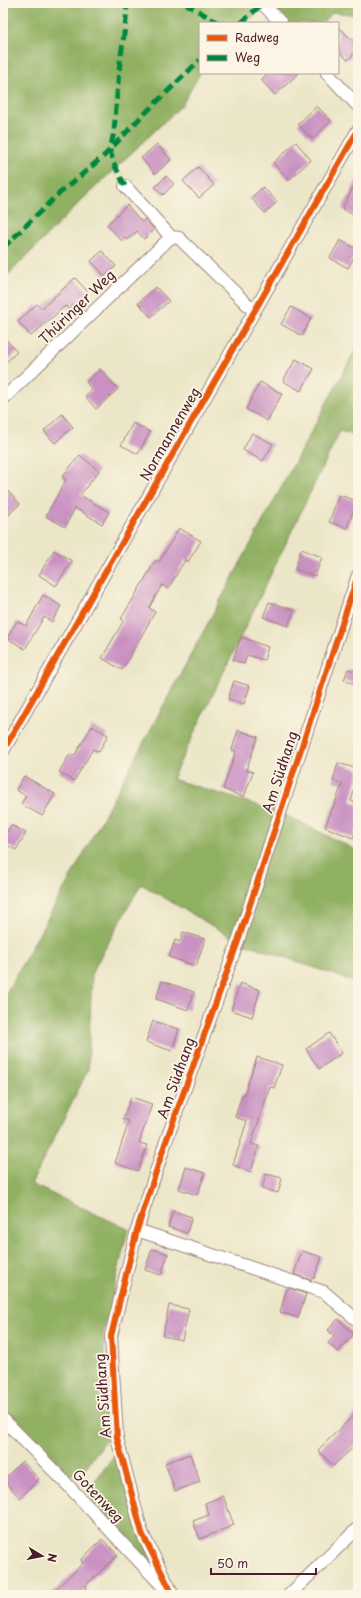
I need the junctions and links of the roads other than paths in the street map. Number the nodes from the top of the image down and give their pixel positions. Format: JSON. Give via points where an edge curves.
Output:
{"nodes":[{"id":1,"x":262,"y":3,"type":"edge"},
{"id":2,"x":280,"y":22,"type":"edge"},
{"id":3,"x":328,"y":74,"type":"edge"},
{"id":4,"x":358,"y":106,"type":"edge"},
{"id":5,"x":358,"y":130,"type":"edge"},
{"id":6,"x":125,"y":186,"type":"dead end"},
{"id":7,"x":171,"y":237,"type":"junction"},
{"id":8,"x":254,"y":311,"type":"junction"},
{"id":9,"x":3,"y":399,"type":"edge"},
{"id":10,"x":358,"y":575,"type":"edge"},
{"id":11,"x":3,"y":751,"type":"edge"},
{"id":12,"x":137,"y":1230,"type":"junction"},
{"id":13,"x":358,"y":1321,"type":"edge"},
{"id":14,"x":3,"y":1419,"type":"edge"},
{"id":15,"x":358,"y":1528,"type":"edge"},
{"id":16,"x":172,"y":1595,"type":"edge"},
{"id":17,"x":289,"y":1595,"type":"edge"}],
"edges":[{"from":1,"to":2,"type":"street"},
{"from":3,"to":4,"type":"street"},
{"from":5,"to":8,"type":"street","name":"Normannenweg"},
{"from":6,"to":7,"type":"street"},
{"from":7,"to":8,"type":"street","via":[[179,238]]},
{"from":7,"to":9,"type":"street","name":"Thüringer Weg"},
{"from":8,"to":11,"type":"street","name":"Normannenweg"},
{"from":10,"to":12,"type":"street","name":"Am Südhang","via":[[238,941]]},
{"from":12,"to":13,"type":"street","via":[[324,1292]]},
{"from":12,"to":16,"type":"street","name":"Am Südhang","via":[[111,1336],[117,1438],[142,1533]]},
{"from":14,"to":16,"type":"street","name":"Gotenweg"},
{"from":15,"to":17,"type":"street"}]}
